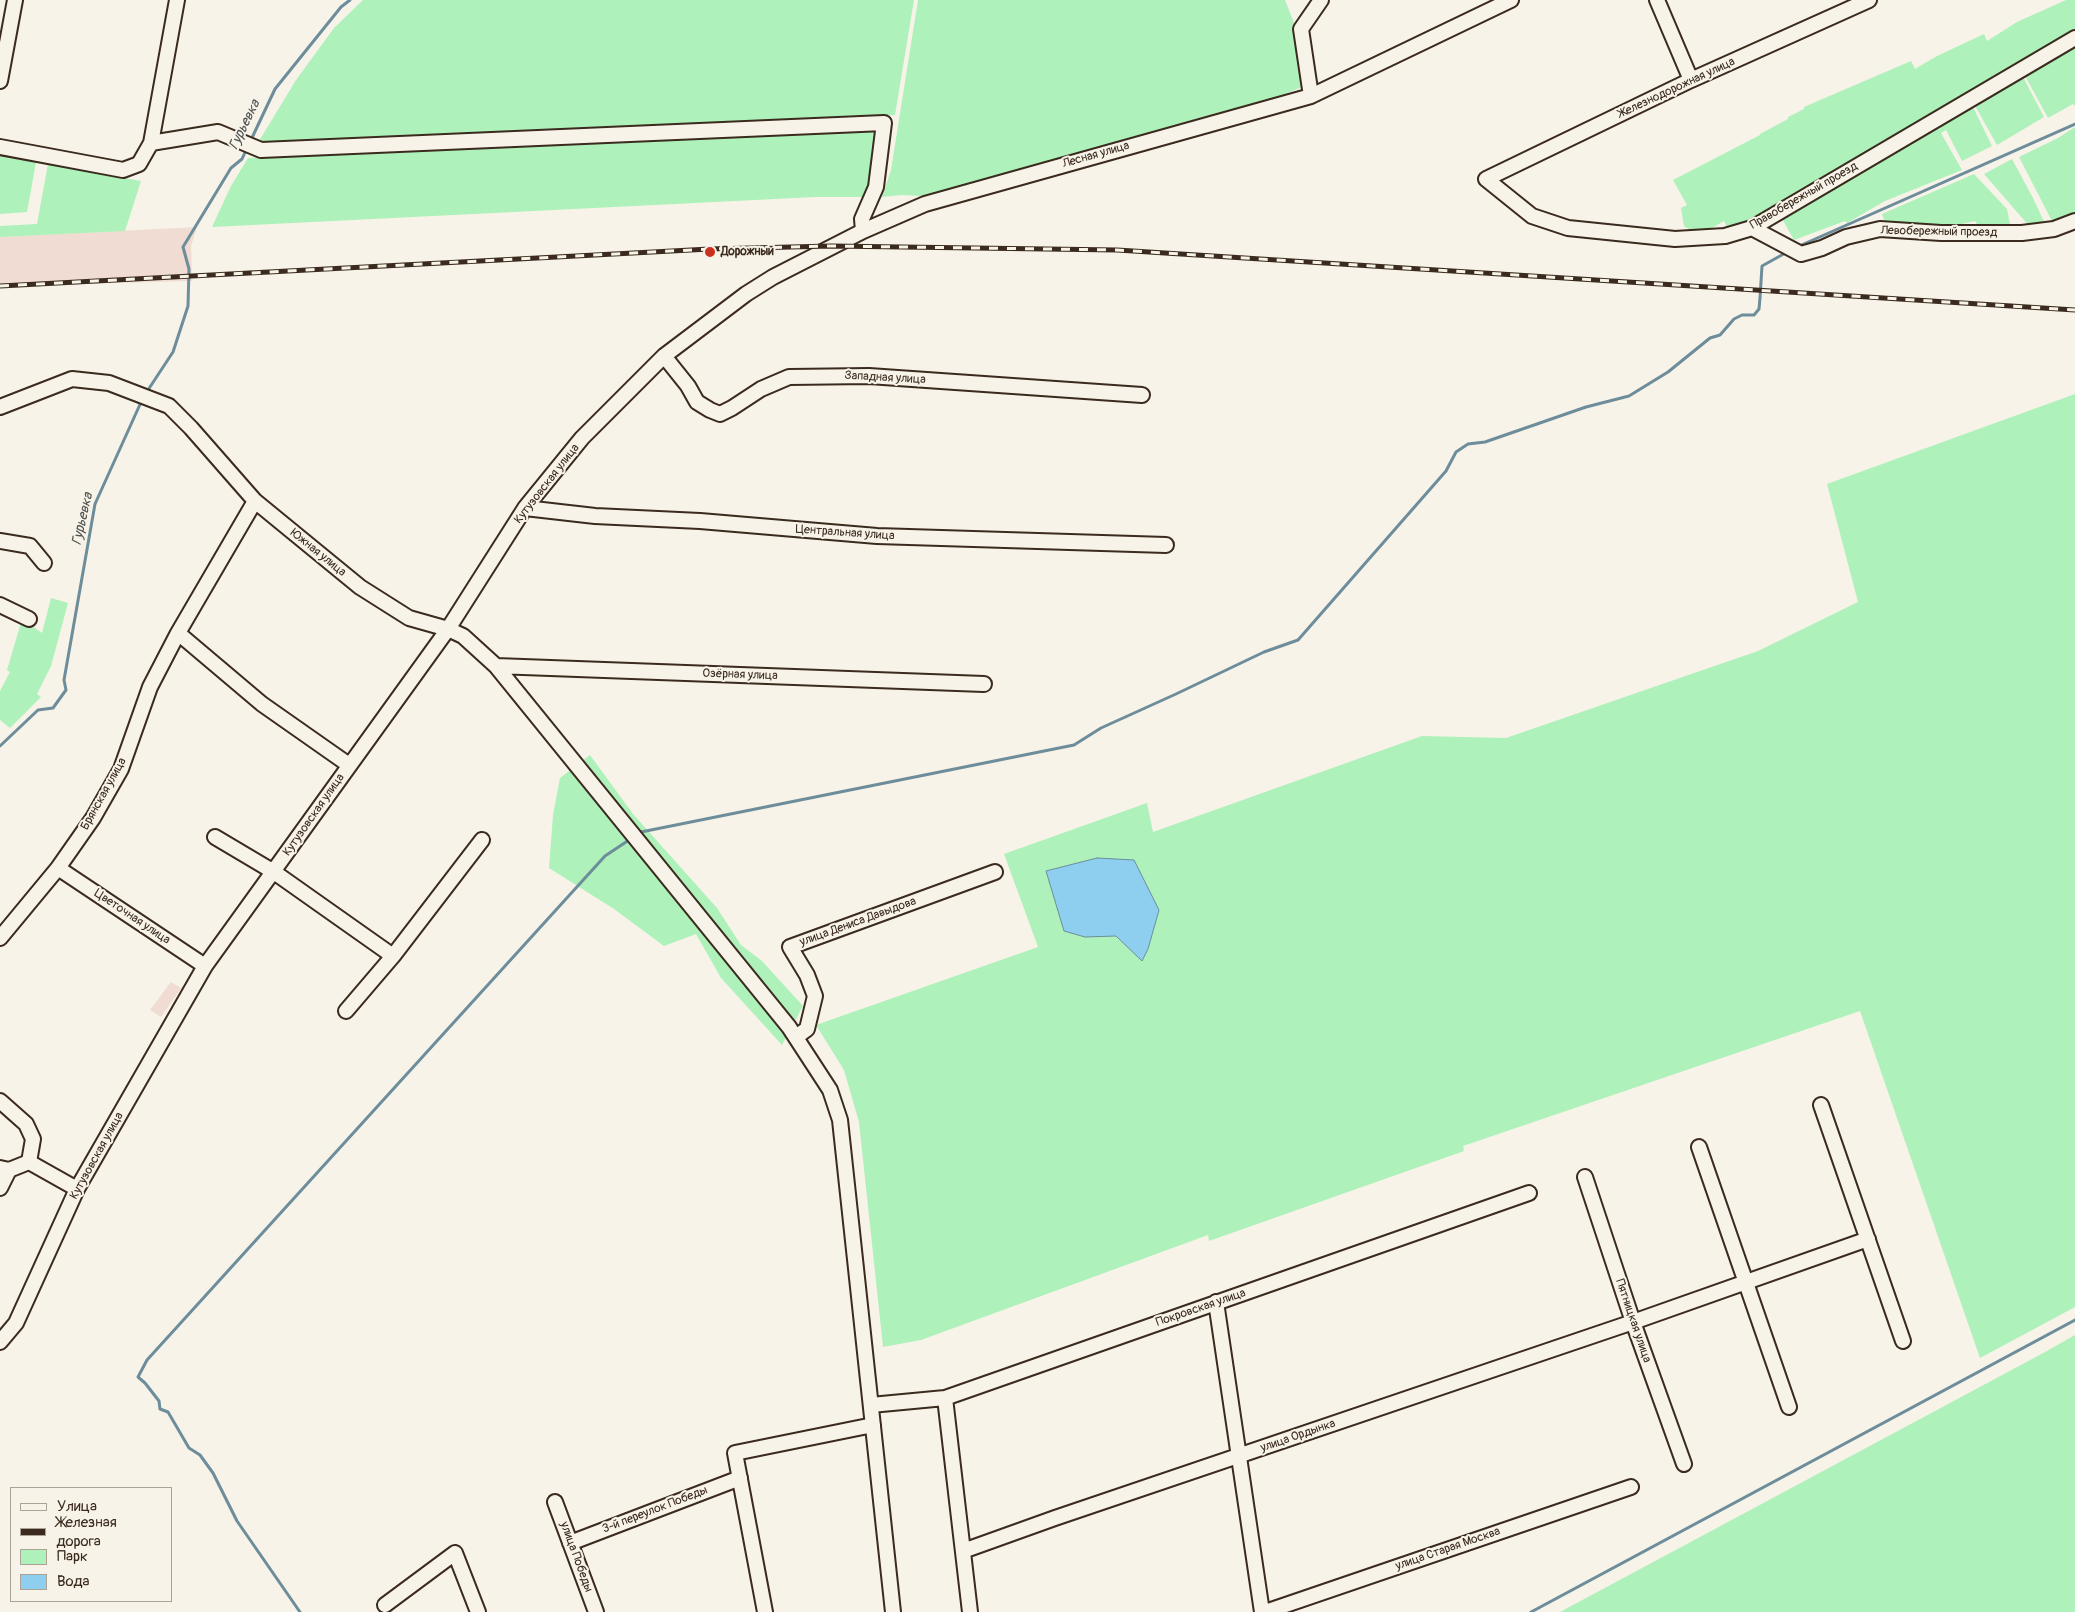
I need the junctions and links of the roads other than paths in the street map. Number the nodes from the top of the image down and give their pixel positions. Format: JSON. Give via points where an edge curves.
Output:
{"nodes":[{"id":1,"x":15,"y":0,"type":"edge"},
{"id":2,"x":177,"y":0,"type":"edge"},
{"id":3,"x":1320,"y":0,"type":"edge"},
{"id":4,"x":1511,"y":0,"type":"edge"},
{"id":5,"x":1657,"y":0,"type":"edge"},
{"id":6,"x":1869,"y":0,"type":"edge"},
{"id":7,"x":2075,"y":38,"type":"edge"},
{"id":8,"x":1691,"y":80,"type":"junction"},
{"id":9,"x":0,"y":81,"type":"edge"},
{"id":10,"x":1310,"y":96,"type":"junction"},
{"id":11,"x":151,"y":143,"type":"junction"},
{"id":12,"x":0,"y":147,"type":"edge"},
{"id":13,"x":1486,"y":179,"type":"joint"},
{"id":14,"x":2075,"y":221,"type":"edge"},
{"id":15,"x":1752,"y":228,"type":"junction"},
{"id":16,"x":863,"y":231,"type":"junction"},
{"id":17,"x":694,"y":334,"type":"joint"},
{"id":18,"x":664,"y":356,"type":"junction"},
{"id":19,"x":1142,"y":395,"type":"dead end"},
{"id":20,"x":0,"y":408,"type":"edge"},
{"id":21,"x":255,"y":501,"type":"junction"},
{"id":22,"x":525,"y":508,"type":"junction"},
{"id":23,"x":0,"y":541,"type":"edge"},
{"id":24,"x":1166,"y":545,"type":"dead end"},
{"id":25,"x":44,"y":562,"type":"dead end"},
{"id":26,"x":0,"y":606,"type":"edge"},
{"id":27,"x":29,"y":619,"type":"dead end"},
{"id":28,"x":448,"y":629,"type":"junction"},
{"id":29,"x":178,"y":634,"type":"junction"},
{"id":30,"x":496,"y":666,"type":"junction"},
{"id":31,"x":984,"y":684,"type":"dead end"},
{"id":32,"x":349,"y":766,"type":"junction"},
{"id":33,"x":215,"y":837,"type":"dead end"},
{"id":34,"x":482,"y":840,"type":"dead end"},
{"id":35,"x":58,"y":868,"type":"junction"},
{"id":36,"x":274,"y":872,"type":"junction"},
{"id":37,"x":995,"y":872,"type":"dead end"},
{"id":38,"x":0,"y":938,"type":"edge"},
{"id":39,"x":393,"y":956,"type":"junction"},
{"id":40,"x":205,"y":966,"type":"junction"},
{"id":41,"x":346,"y":1011,"type":"dead end"},
{"id":42,"x":796,"y":1037,"type":"junction"},
{"id":43,"x":0,"y":1101,"type":"edge"},
{"id":44,"x":1821,"y":1105,"type":"dead end"},
{"id":45,"x":1699,"y":1147,"type":"dead end"},
{"id":46,"x":29,"y":1162,"type":"junction"},
{"id":47,"x":5,"y":1169,"type":"edge"},
{"id":48,"x":1585,"y":1177,"type":"dead end"},
{"id":49,"x":0,"y":1188,"type":"edge"},
{"id":50,"x":77,"y":1189,"type":"junction"},
{"id":51,"x":1529,"y":1193,"type":"dead end"},
{"id":52,"x":1868,"y":1239,"type":"junction"},
{"id":53,"x":1746,"y":1282,"type":"junction"},
{"id":54,"x":1216,"y":1302,"type":"junction"},
{"id":55,"x":1633,"y":1322,"type":"junction"},
{"id":56,"x":1903,"y":1341,"type":"dead end"},
{"id":57,"x":0,"y":1342,"type":"edge"},
{"id":58,"x":945,"y":1398,"type":"junction"},
{"id":59,"x":871,"y":1405,"type":"junction"},
{"id":60,"x":1789,"y":1406,"type":"dead end"},
{"id":61,"x":873,"y":1425,"type":"junction"},
{"id":62,"x":1240,"y":1456,"type":"junction"},
{"id":63,"x":1684,"y":1464,"type":"dead end"},
{"id":64,"x":740,"y":1478,"type":"junction"},
{"id":65,"x":1631,"y":1487,"type":"dead end"},
{"id":66,"x":555,"y":1502,"type":"dead end"},
{"id":67,"x":570,"y":1543,"type":"junction"},
{"id":68,"x":963,"y":1551,"type":"junction"},
{"id":69,"x":385,"y":1605,"type":"dead end"},
{"id":70,"x":478,"y":1612,"type":"edge"},
{"id":71,"x":596,"y":1612,"type":"edge"},
{"id":72,"x":765,"y":1612,"type":"edge"},
{"id":73,"x":893,"y":1612,"type":"edge"},
{"id":74,"x":970,"y":1612,"type":"edge"},
{"id":75,"x":1263,"y":1612,"type":"edge"}],
"edges":[{"from":1,"to":9,"type":"street"},
{"from":2,"to":11,"type":"street"},
{"from":3,"to":10,"type":"street","via":[[1301,29]]},
{"from":4,"to":10,"type":"street","name":"Лесная улица"},
{"from":5,"to":8,"type":"street"},
{"from":6,"to":8,"type":"street","name":"Железнодорожная улица"},
{"from":7,"to":15,"type":"street","name":"Правобережный проезд"},
{"from":8,"to":13,"type":"street","name":"Железнодорожная улица"},
{"from":10,"to":16,"type":"street","name":"Лесная улица","via":[[925,204]]},
{"from":11,"to":12,"type":"street","via":[[139,164],[123,170]]},
{"from":11,"to":16,"type":"street","via":[[218,132],[261,150],[884,123],[876,187],[862,219]]},
{"from":13,"to":15,"type":"street","name":"Правобережный проезд","via":[[1532,216],[1568,228],[1675,239],[1725,236]]},
{"from":14,"to":15,"type":"street","name":"Левобережный проезд","via":[[2022,234],[1880,229],[1846,237],[1801,254]]},
{"from":16,"to":17,"type":"street","name":"Лесная улица","via":[[789,268],[746,294]]},
{"from":17,"to":18,"type":"street","name":"Кутузовская улица"},
{"from":18,"to":19,"type":"street","name":"Западная улица","via":[[697,402],[720,414],[789,377],[869,376]]},
{"from":18,"to":22,"type":"street","name":"Кутузовская улица","via":[[582,438]]},
{"from":20,"to":21,"type":"street","name":"Южная улица","via":[[72,379],[109,383],[169,406]]},
{"from":21,"to":28,"type":"street","name":"Южная улица","via":[[360,587],[409,618]]},
{"from":21,"to":29,"type":"street","name":"Брянская улица"},
{"from":22,"to":24,"type":"street","name":"Центральная улица","via":[[594,516],[877,536]]},
{"from":22,"to":28,"type":"street","name":"Кутузовская улица"},
{"from":23,"to":25,"type":"street","via":[[30,546]]},
{"from":26,"to":27,"type":"street"},
{"from":28,"to":30,"type":"street","name":"Южная улица","via":[[463,636]]},
{"from":28,"to":32,"type":"street","name":"Кутузовская улица"},
{"from":29,"to":32,"type":"street","via":[[262,704]]},
{"from":29,"to":35,"type":"street","name":"Брянская улица","via":[[150,687],[121,769],[93,818]]},
{"from":30,"to":31,"type":"street","name":"Озёрная улица"},
{"from":30,"to":42,"type":"street","name":"Южная улица"},
{"from":32,"to":36,"type":"street","name":"Кутузовская улица"},
{"from":33,"to":36,"type":"street"},
{"from":34,"to":39,"type":"street"},
{"from":35,"to":38,"type":"street","name":"Брянская улица"},
{"from":35,"to":40,"type":"street","name":"Цветочная улица"},
{"from":36,"to":39,"type":"street"},
{"from":36,"to":40,"type":"street","name":"Кутузовская улица"},
{"from":37,"to":42,"type":"street","name":"улица Дениса Давыдова","via":[[790,947],[815,996],[807,1029]]},
{"from":39,"to":41,"type":"street"},
{"from":40,"to":50,"type":"street","name":"Кутузовская улица"},
{"from":42,"to":59,"type":"street","name":"Южная улица","via":[[830,1090],[840,1120]]},
{"from":43,"to":46,"type":"street","via":[[26,1124],[30,1132],[33,1139]]},
{"from":44,"to":52,"type":"street"},
{"from":45,"to":53,"type":"street"},
{"from":46,"to":47,"type":"street"},
{"from":46,"to":50,"type":"street"},
{"from":47,"to":49,"type":"street"},
{"from":48,"to":55,"type":"street","name":"Пятницкая улица"},
{"from":50,"to":57,"type":"street","name":"Кутузовская улица","via":[[16,1323]]},
{"from":51,"to":54,"type":"street","name":"Покровская улица"},
{"from":52,"to":53,"type":"street","name":"улица Ордынка"},
{"from":52,"to":56,"type":"street"},
{"from":53,"to":55,"type":"street","name":"улица Ордынка"},
{"from":53,"to":60,"type":"street"},
{"from":54,"to":58,"type":"street","name":"Покровская улица"},
{"from":54,"to":62,"type":"street"},
{"from":55,"to":62,"type":"street","name":"улица Ордынка"},
{"from":55,"to":63,"type":"street","name":"Пятницкая улица"},
{"from":58,"to":59,"type":"street","name":"Покровская улица"},
{"from":58,"to":68,"type":"street"},
{"from":59,"to":61,"type":"street","name":"Южная улица"},
{"from":61,"to":64,"type":"street","via":[[735,1453]]},
{"from":61,"to":73,"type":"street","name":"Южная улица"},
{"from":62,"to":68,"type":"street","name":"улица Ордынка"},
{"from":62,"to":75,"type":"street"},
{"from":64,"to":67,"type":"street","name":"3-й переулок Победы"},
{"from":64,"to":72,"type":"street"},
{"from":65,"to":75,"type":"street","name":"улица Старая Москва"},
{"from":66,"to":67,"type":"street","name":"улица Победы"},
{"from":67,"to":71,"type":"street","name":"улица Победы"},
{"from":68,"to":74,"type":"street"},
{"from":69,"to":70,"type":"street","via":[[455,1553]]}]}
